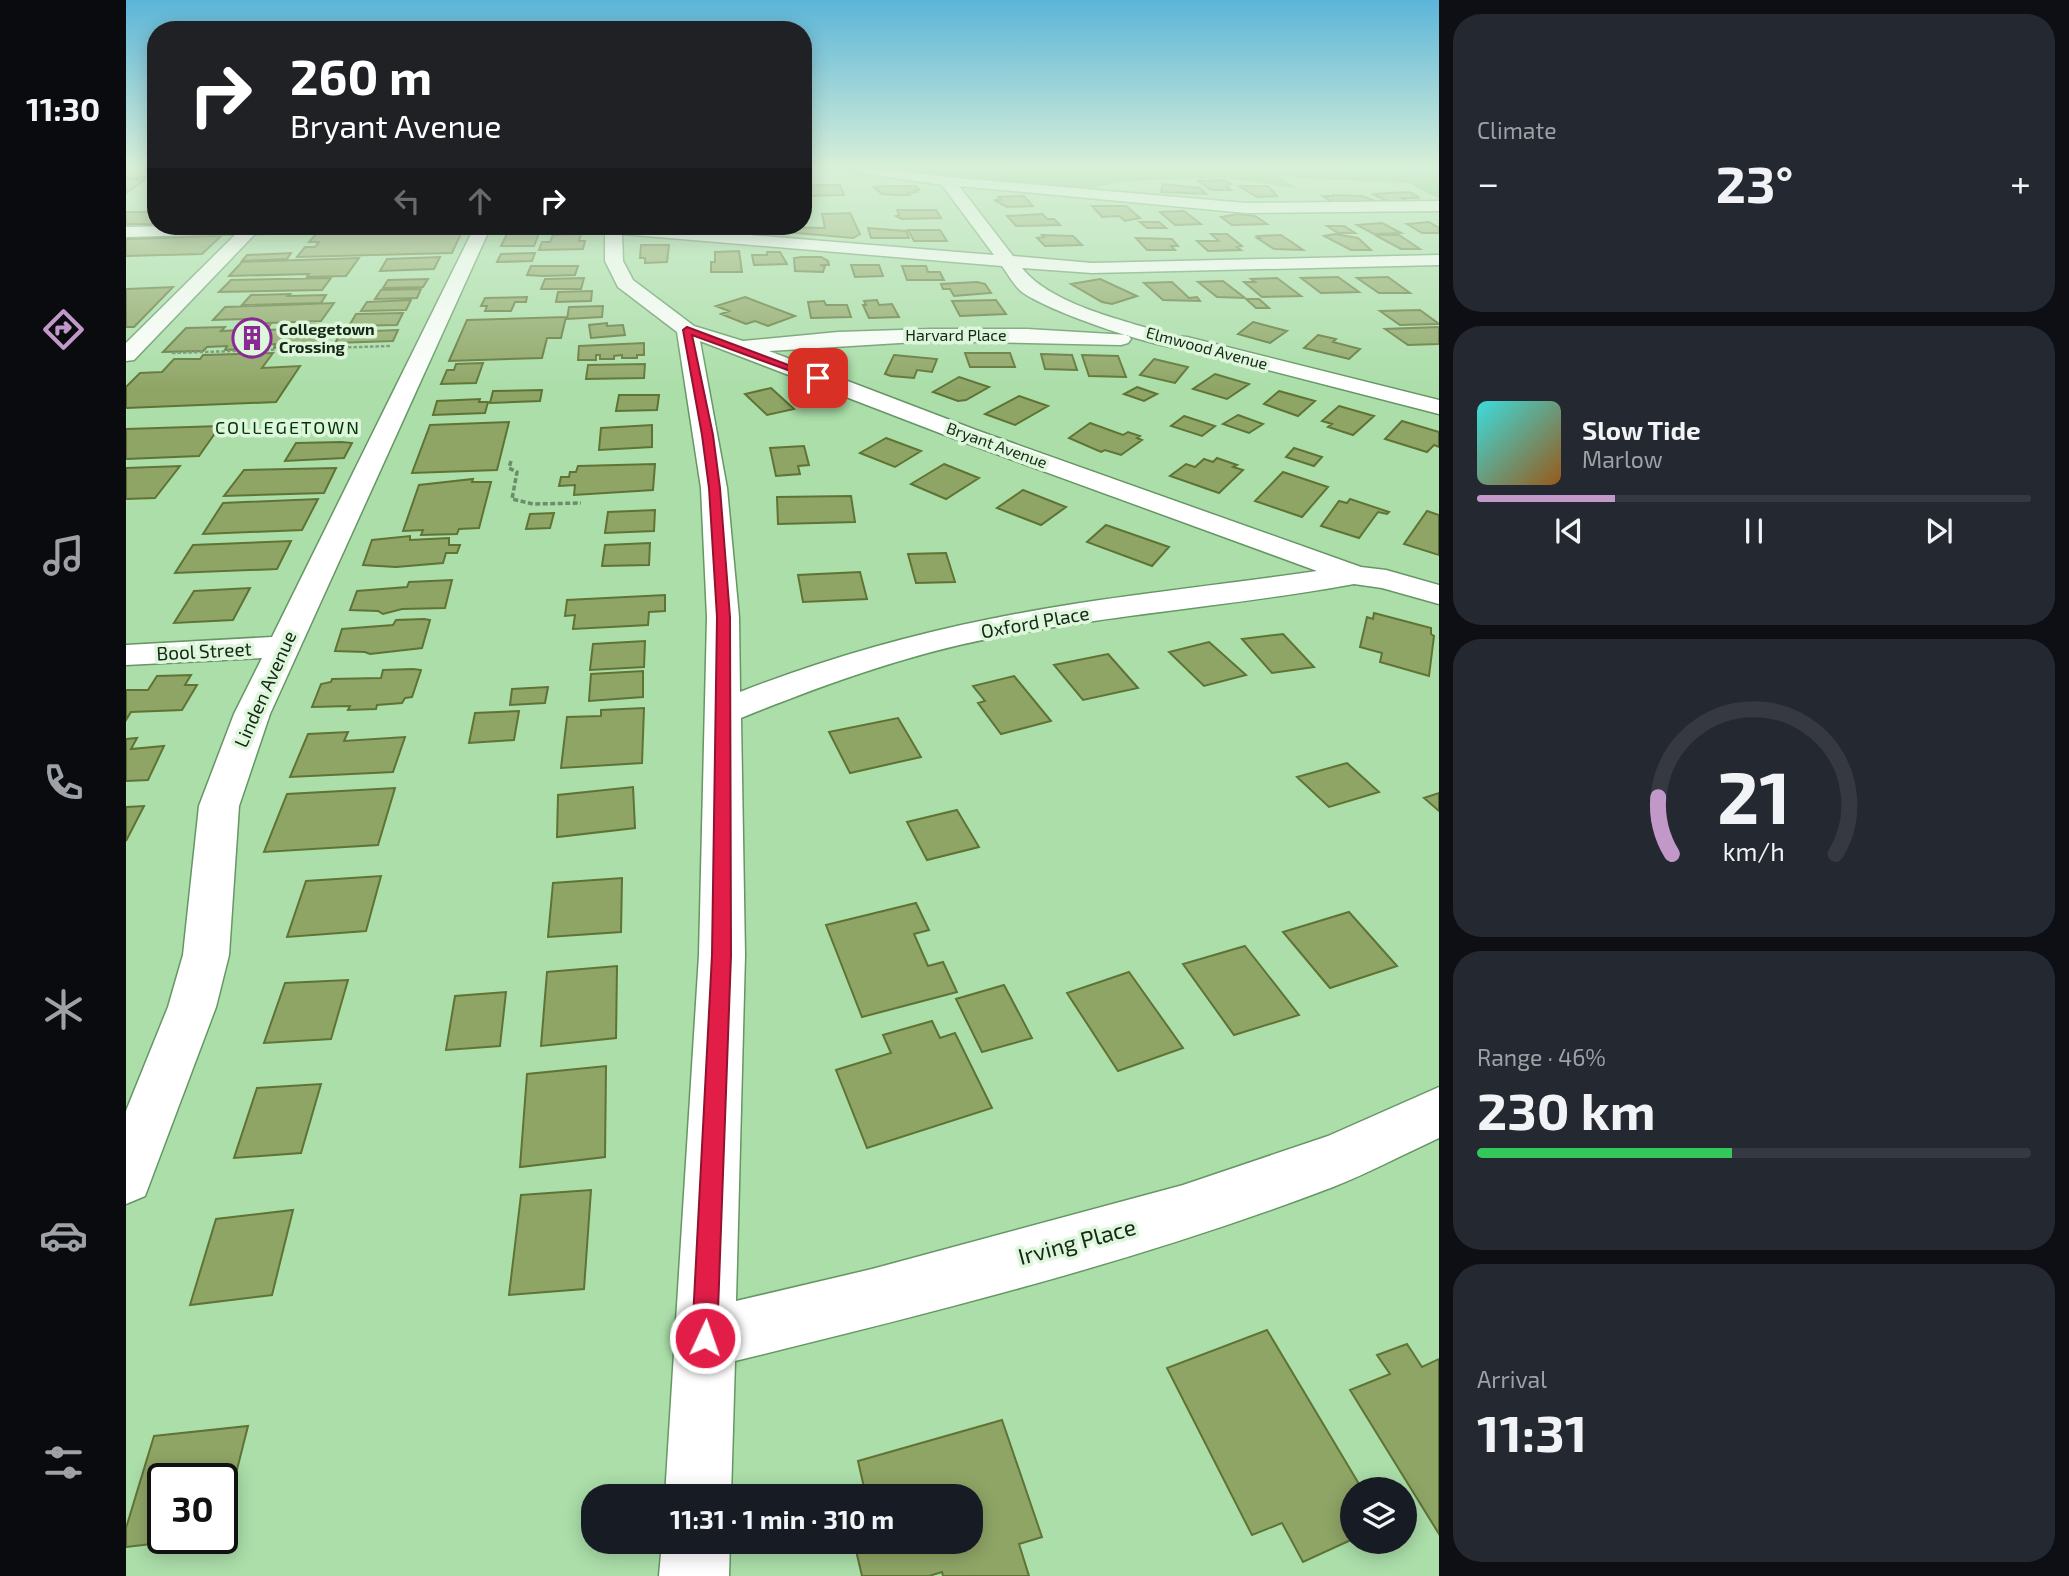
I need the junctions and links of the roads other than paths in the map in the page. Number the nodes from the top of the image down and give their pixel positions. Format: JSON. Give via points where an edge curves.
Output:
{"nodes":[{"id":1,"x":236,"y":243,"type":"edge"},
{"id":2,"x":475,"y":243,"type":"edge"},
{"id":3,"x":613,"y":243,"type":"edge"},
{"id":4,"x":786,"y":243,"type":"edge"},
{"id":5,"x":992,"y":243,"type":"edge"},
{"id":6,"x":1318,"y":248,"type":"dead end"},
{"id":7,"x":1439,"y":260,"type":"edge"},
{"id":8,"x":1006,"y":261,"type":"junction"},
{"id":9,"x":1401,"y":261,"type":"junction"},
{"id":10,"x":1339,"y":262,"type":"junction"},
{"id":11,"x":1429,"y":281,"type":"dead end"},
{"id":12,"x":687,"y":330,"type":"junction"},
{"id":13,"x":1172,"y":342,"type":"junction"},
{"id":14,"x":740,"y":347,"type":"junction"},
{"id":15,"x":126,"y":355,"type":"edge"},
{"id":16,"x":1439,"y":407,"type":"edge"},
{"id":17,"x":1356,"y":575,"type":"junction"},
{"id":18,"x":1439,"y":595,"type":"edge"},
{"id":19,"x":283,"y":647,"type":"junction"},
{"id":20,"x":126,"y":654,"type":"edge"},
{"id":21,"x":723,"y":712,"type":"junction"},
{"id":22,"x":1439,"y":1112,"type":"edge"},
{"id":23,"x":126,"y":1177,"type":"edge"},
{"id":24,"x":705,"y":1338,"type":"junction"},
{"id":25,"x":699,"y":1484,"type":"edge"},
{"id":26,"x":695,"y":1554,"type":"edge"},
{"id":27,"x":694,"y":1576,"type":"edge"}],
"edges":[{"from":1,"to":15,"type":"street"},
{"from":2,"to":19,"type":"street","name":"Linden Avenue"},
{"from":3,"to":12,"type":"street","name":"Bryant Avenue","via":[[614,261],[625,283]]},
{"from":4,"to":8,"type":"street"},
{"from":5,"to":8,"type":"street","name":"Elmwood Avenue"},
{"from":6,"to":10,"type":"street"},
{"from":7,"to":9,"type":"street"},
{"from":8,"to":10,"type":"street","via":[[1112,268]]},
{"from":8,"to":13,"type":"street","name":"Elmwood Avenue","via":[[1019,280],[1044,297]]},
{"from":9,"to":10,"type":"street"},
{"from":9,"to":11,"type":"street"},
{"from":12,"to":14,"type":"street","name":"Bryant Avenue"},
{"from":12,"to":21,"type":"street","via":[[715,488]]},
{"from":13,"to":14,"type":"street","name":"Harvard Place","via":[[918,335]]},
{"from":13,"to":16,"type":"street","name":"Elmwood Avenue"},
{"from":14,"to":17,"type":"street","name":"Bryant Avenue","via":[[967,435]]},
{"from":17,"to":18,"type":"street","name":"Bryant Avenue"},
{"from":17,"to":21,"type":"street","name":"Oxford Place","via":[[986,630],[874,657]]},
{"from":19,"to":20,"type":"street","name":"Bool Street"},
{"from":19,"to":23,"type":"street","name":"Linden Avenue","via":[[222,794],[206,955],[191,1007]]},
{"from":21,"to":24,"type":"street","via":[[722,955]]},
{"from":22,"to":24,"type":"street","name":"Irving Place","via":[[1334,1160],[1183,1213],[872,1298]]},
{"from":24,"to":25,"type":"street"},
{"from":26,"to":27,"type":"street"}]}
